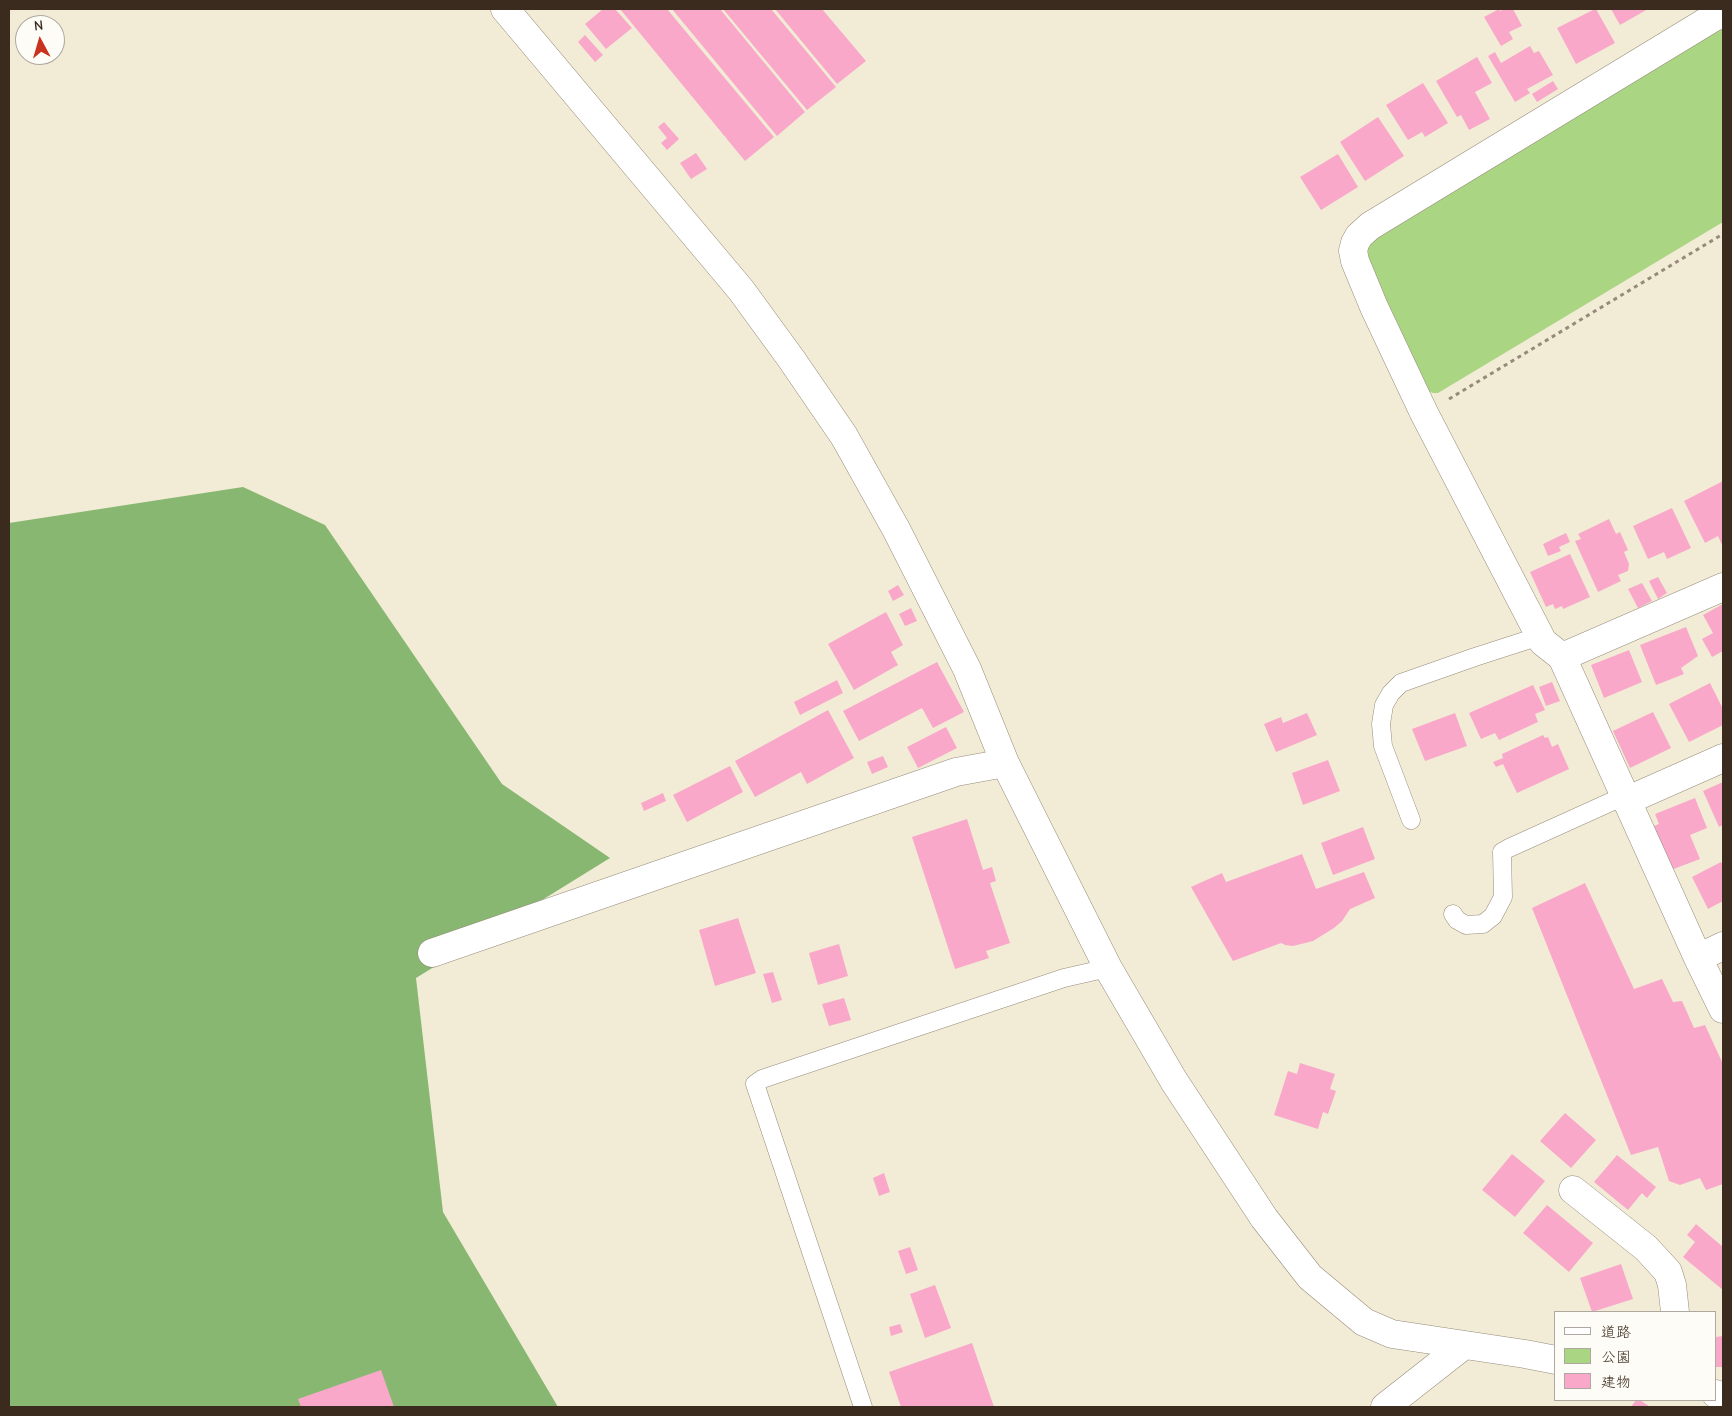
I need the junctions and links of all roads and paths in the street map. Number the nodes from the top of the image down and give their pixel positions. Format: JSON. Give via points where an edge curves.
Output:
{"nodes":[{"id":1,"x":505,"y":9,"type":"edge"},
{"id":2,"x":1723,"y":14,"type":"edge"},
{"id":3,"x":1723,"y":234,"type":"edge"},
{"id":4,"x":1424,"y":414,"type":"junction"},
{"id":5,"x":1723,"y":587,"type":"edge"},
{"id":6,"x":1540,"y":636,"type":"junction"},
{"id":7,"x":1562,"y":657,"type":"junction"},
{"id":8,"x":1723,"y":758,"type":"edge"},
{"id":9,"x":1005,"y":763,"type":"junction"},
{"id":10,"x":1625,"y":798,"type":"junction"},
{"id":11,"x":1411,"y":820,"type":"dead end"},
{"id":12,"x":1453,"y":914,"type":"dead end"},
{"id":13,"x":1723,"y":946,"type":"edge"},
{"id":14,"x":432,"y":952,"type":"dead end"},
{"id":15,"x":1698,"y":958,"type":"junction"},
{"id":16,"x":1108,"y":968,"type":"junction"},
{"id":17,"x":1723,"y":1009,"type":"edge"},
{"id":18,"x":1573,"y":1190,"type":"dead end"},
{"id":19,"x":1675,"y":1311,"type":"edge"},
{"id":20,"x":1464,"y":1345,"type":"junction"},
{"id":21,"x":1554,"y":1360,"type":"edge"},
{"id":22,"x":863,"y":1407,"type":"edge"},
{"id":23,"x":1385,"y":1407,"type":"edge"}],
"edges":[{"from":1,"to":9,"type":"street","via":[[741,290],[844,436],[968,669]]},
{"from":2,"to":4,"type":"street","via":[[1370,226],[1359,236],[1353,251],[1355,261]]},
{"from":3,"to":4,"type":"path"},
{"from":4,"to":6,"type":"street"},
{"from":5,"to":7,"type":"street"},
{"from":6,"to":7,"type":"street"},
{"from":6,"to":11,"type":"lane","via":[[1402,683],[1390,693],[1381,724],[1383,746]]},
{"from":7,"to":10,"type":"street"},
{"from":8,"to":10,"type":"street"},
{"from":9,"to":14,"type":"street","via":[[956,772]]},
{"from":9,"to":16,"type":"street"},
{"from":10,"to":12,"type":"lane","via":[[1502,852],[1503,897],[1493,916],[1483,924],[1466,925]]},
{"from":10,"to":15,"type":"street"},
{"from":13,"to":15,"type":"street"},
{"from":15,"to":17,"type":"street"},
{"from":16,"to":20,"type":"street","via":[[1174,1081],[1264,1218],[1310,1277],[1364,1322],[1392,1334]]},
{"from":16,"to":22,"type":"lane","via":[[1064,978],[754,1084]]},
{"from":18,"to":19,"type":"street","via":[[1658,1260],[1668,1272]]},
{"from":20,"to":21,"type":"street"},
{"from":20,"to":23,"type":"street"}]}
